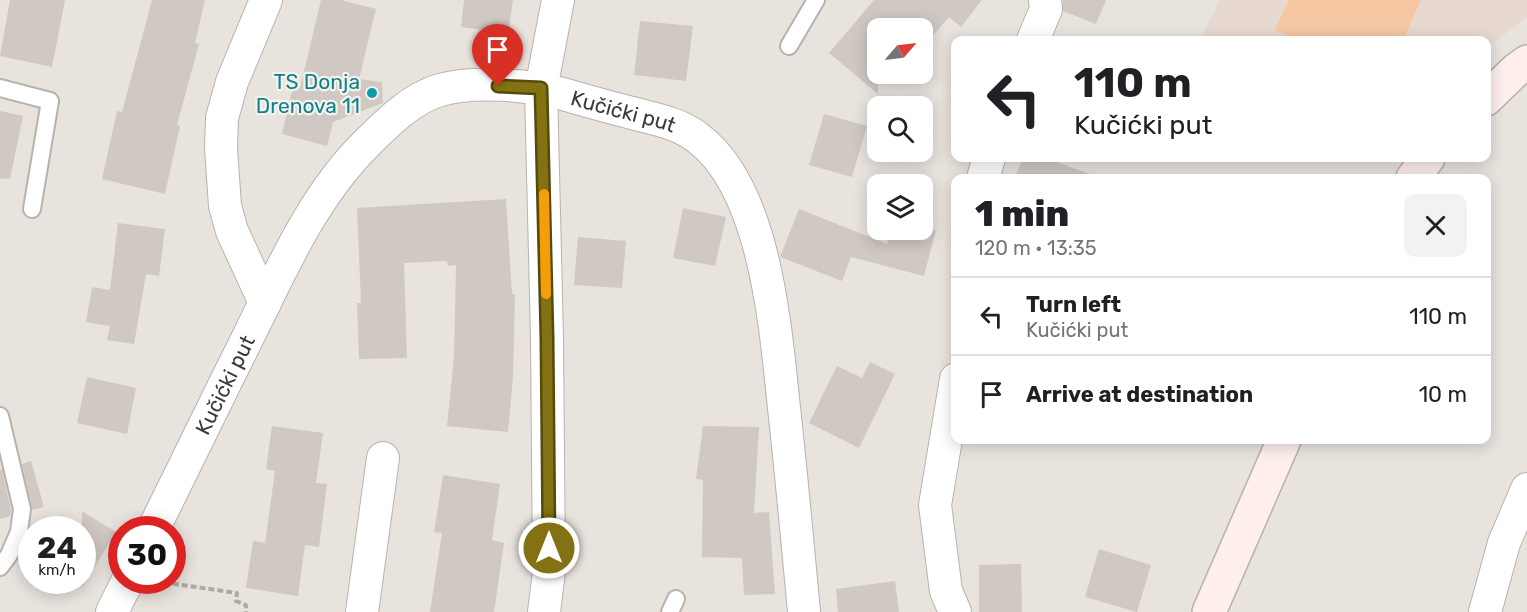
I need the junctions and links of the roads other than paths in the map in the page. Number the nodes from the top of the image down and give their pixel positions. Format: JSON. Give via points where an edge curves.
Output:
{"nodes":[{"id":1,"x":266,"y":0,"type":"edge"},
{"id":2,"x":558,"y":0,"type":"edge"},
{"id":3,"x":816,"y":0,"type":"edge"},
{"id":4,"x":1045,"y":0,"type":"edge"},
{"id":5,"x":1035,"y":36,"type":"edge"},
{"id":6,"x":789,"y":46,"type":"dead end"},
{"id":7,"x":1527,"y":62,"type":"edge"},
{"id":8,"x":0,"y":88,"type":"edge"},
{"id":9,"x":541,"y":88,"type":"junction"},
{"id":10,"x":1491,"y":94,"type":"edge"},
{"id":11,"x":32,"y":209,"type":"dead end"},
{"id":12,"x":265,"y":303,"type":"junction"},
{"id":13,"x":951,"y":409,"type":"edge"},
{"id":14,"x":0,"y":416,"type":"edge"},
{"id":15,"x":1282,"y":444,"type":"edge"},
{"id":16,"x":383,"y":458,"type":"dead end"},
{"id":17,"x":1527,"y":489,"type":"edge"},
{"id":18,"x":160,"y":516,"type":"edge"},
{"id":19,"x":0,"y":567,"type":"edge"},
{"id":20,"x":121,"y":594,"type":"edge"},
{"id":21,"x":112,"y":612,"type":"edge"},
{"id":22,"x":362,"y":612,"type":"edge"},
{"id":23,"x":544,"y":612,"type":"edge"},
{"id":24,"x":804,"y":612,"type":"edge"},
{"id":25,"x":955,"y":612,"type":"edge"},
{"id":26,"x":1209,"y":612,"type":"edge"},
{"id":27,"x":1485,"y":612,"type":"edge"}],
"edges":[{"from":1,"to":12,"type":"street","via":[[232,82],[222,118],[221,148],[225,206],[232,231]]},
{"from":2,"to":9,"type":"street"},
{"from":3,"to":6,"type":"lane"},
{"from":4,"to":5,"type":"street","via":[[1046,9]]},
{"from":7,"to":10,"type":"street"},
{"from":8,"to":11,"type":"lane","via":[[50,101]]},
{"from":9,"to":12,"type":"street","name":"Kučićki put","via":[[479,86],[440,90],[402,112],[365,144],[330,187],[290,252]]},
{"from":9,"to":23,"type":"street","via":[[549,560]]},
{"from":9,"to":24,"type":"street","name":"Kučićki put","via":[[675,124],[698,138],[732,176],[748,212],[773,307]]},
{"from":12,"to":18,"type":"street","name":"Kučićki put"},
{"from":13,"to":25,"type":"street","via":[[935,505],[946,591]]},
{"from":14,"to":19,"type":"lane","via":[[22,509],[19,532]]},
{"from":15,"to":26,"type":"street"},
{"from":16,"to":22,"type":"street"},
{"from":17,"to":27,"type":"street","via":[[1504,543]]},
{"from":20,"to":21,"type":"street"}]}
